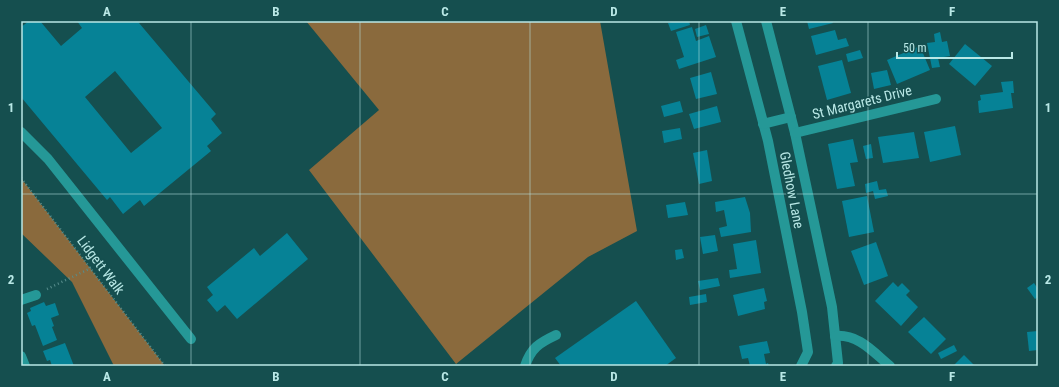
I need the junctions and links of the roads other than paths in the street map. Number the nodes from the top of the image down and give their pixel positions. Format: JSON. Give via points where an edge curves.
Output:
{"nodes":[{"id":1,"x":736,"y":21,"type":"edge"},
{"id":2,"x":766,"y":21,"type":"edge"},
{"id":3,"x":936,"y":99,"type":"dead end"},
{"id":4,"x":791,"y":117,"type":"junction"},
{"id":5,"x":763,"y":124,"type":"junction"},
{"id":6,"x":21,"y":132,"type":"edge"},
{"id":7,"x":795,"y":133,"type":"junction"},
{"id":8,"x":36,"y":295,"type":"road end"},
{"id":9,"x":21,"y":300,"type":"edge"},
{"id":10,"x":556,"y":335,"type":"dead end"},
{"id":11,"x":835,"y":336,"type":"junction"},
{"id":12,"x":191,"y":339,"type":"dead end"},
{"id":13,"x":21,"y":356,"type":"edge"},
{"id":14,"x":25,"y":366,"type":"edge"},
{"id":15,"x":525,"y":366,"type":"edge"},
{"id":16,"x":801,"y":366,"type":"edge"},
{"id":17,"x":836,"y":366,"type":"edge"},
{"id":18,"x":890,"y":366,"type":"edge"}],
"edges":[{"from":1,"to":5,"type":"street","name":"Gledhow Lane"},
{"from":2,"to":4,"type":"street","name":"Gledhow Lane"},
{"from":3,"to":7,"type":"street","name":"St Margarets Drive"},
{"from":4,"to":5,"type":"street"},
{"from":4,"to":7,"type":"street","name":"Gledhow Lane"},
{"from":5,"to":16,"type":"street","name":"Gledhow Lane","via":[[802,312],[808,352]]},
{"from":6,"to":12,"type":"street","via":[[48,159]]},
{"from":7,"to":11,"type":"street","name":"Gledhow Lane","via":[[832,307]]},
{"from":8,"to":9,"type":"street"},
{"from":10,"to":15,"type":"street","via":[[540,342],[529,353]]},
{"from":11,"to":17,"type":"street","name":"Gledhow Lane","via":[[838,363]]},
{"from":11,"to":18,"type":"street","via":[[845,335],[861,341]]},
{"from":13,"to":14,"type":"street"}]}
